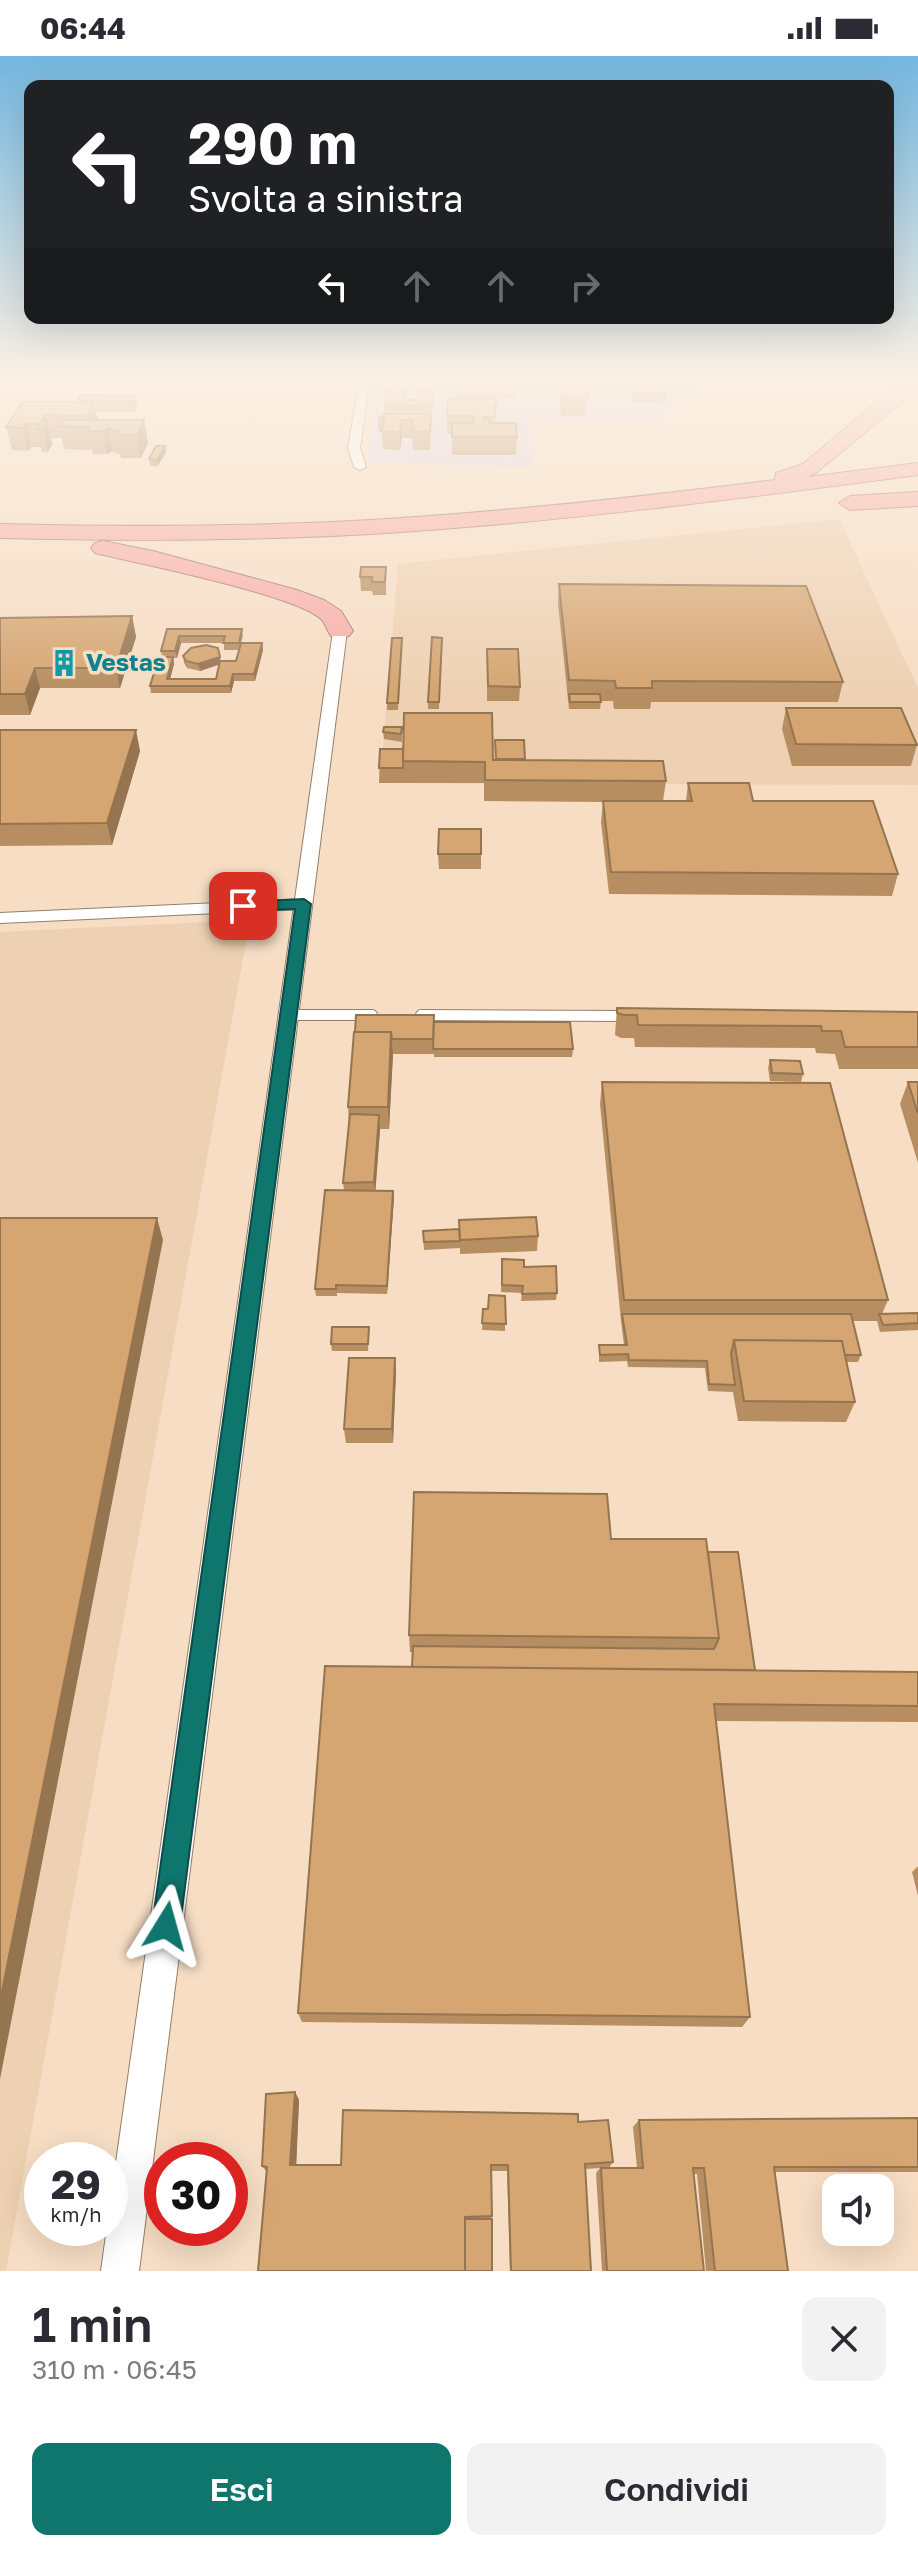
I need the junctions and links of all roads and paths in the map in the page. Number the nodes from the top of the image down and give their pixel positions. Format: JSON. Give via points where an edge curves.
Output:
{"nodes":[{"id":1,"x":724,"y":487,"type":"edge"},
{"id":2,"x":761,"y":487,"type":"edge"},
{"id":3,"x":832,"y":487,"type":"edge"},
{"id":4,"x":918,"y":499,"type":"edge"},
{"id":5,"x":628,"y":503,"type":"junction"},
{"id":6,"x":822,"y":505,"type":"dead end"},
{"id":7,"x":793,"y":507,"type":"dead end"},
{"id":8,"x":595,"y":516,"type":"junction"},
{"id":9,"x":0,"y":531,"type":"edge"},
{"id":10,"x":385,"y":534,"type":"junction"},
{"id":11,"x":12,"y":539,"type":"edge"},
{"id":12,"x":288,"y":595,"type":"junction"},
{"id":13,"x":340,"y":631,"type":"joint"},
{"id":14,"x":304,"y":904,"type":"junction"},
{"id":15,"x":0,"y":918,"type":"edge"},
{"id":16,"x":289,"y":1015,"type":"junction"},
{"id":17,"x":383,"y":1015,"type":"edge"},
{"id":18,"x":414,"y":1015,"type":"edge"},
{"id":19,"x":635,"y":1016,"type":"edge"},
{"id":20,"x":120,"y":2271,"type":"edge"}],
"edges":[{"from":1,"to":5,"type":"highway"},
{"from":2,"to":5,"type":"highway"},
{"from":3,"to":8,"type":"highway"},
{"from":4,"to":6,"type":"highway"},
{"from":5,"to":9,"type":"highway","via":[[383,526]]},
{"from":7,"to":8,"type":"highway"},
{"from":8,"to":10,"type":"highway"},
{"from":10,"to":11,"type":"highway"},
{"from":10,"to":12,"type":"highway","via":[[297,547],[267,559],[262,577]]},
{"from":11,"to":12,"type":"highway","via":[[145,556]]},
{"from":12,"to":13,"type":"highway","via":[[332,616]]},
{"from":13,"to":14,"type":"street"},
{"from":14,"to":15,"type":"lane"},
{"from":14,"to":16,"type":"street"},
{"from":16,"to":17,"type":"lane"},
{"from":16,"to":20,"type":"street"},
{"from":18,"to":19,"type":"lane"}]}
